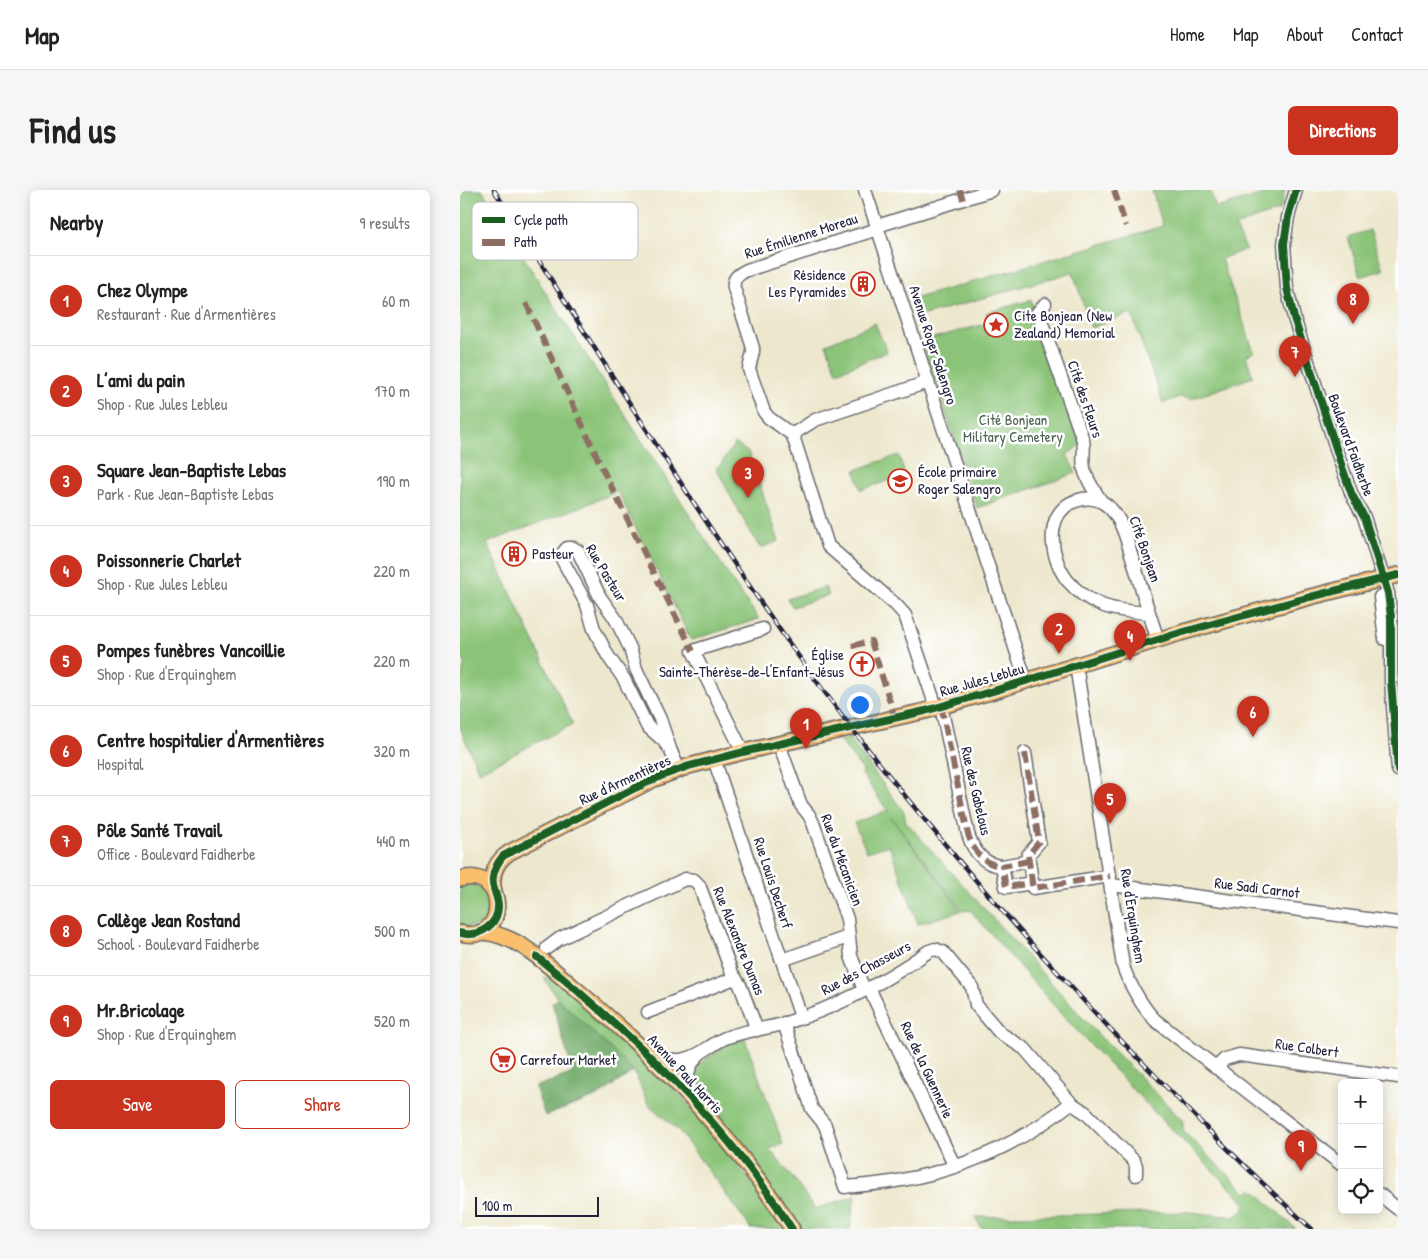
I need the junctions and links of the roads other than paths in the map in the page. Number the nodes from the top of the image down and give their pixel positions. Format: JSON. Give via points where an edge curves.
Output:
{"nodes":[{"id":1,"x":865,"y":190,"type":"edge"},
{"id":2,"x":992,"y":190,"type":"edge"},
{"id":3,"x":1296,"y":190,"type":"edge"},
{"id":4,"x":878,"y":227,"type":"junction"},
{"id":5,"x":1045,"y":304,"type":"dead end"},
{"id":6,"x":928,"y":382,"type":"junction"},
{"id":7,"x":794,"y":436,"type":"junction"},
{"id":8,"x":1087,"y":478,"type":"joint"},
{"id":9,"x":1101,"y":501,"type":"junction"},
{"id":10,"x":1398,"y":568,"type":"edge"},
{"id":11,"x":1383,"y":577,"type":"edge"},
{"id":12,"x":1149,"y":613,"type":"junction"},
{"id":13,"x":763,"y":629,"type":"dead end"},
{"id":14,"x":1158,"y":640,"type":"junction"},
{"id":15,"x":632,"y":658,"type":"junction"},
{"id":16,"x":1076,"y":665,"type":"junction"},
{"id":17,"x":616,"y":667,"type":"junction"},
{"id":18,"x":1026,"y":681,"type":"junction"},
{"id":19,"x":938,"y":707,"type":"junction"},
{"id":20,"x":832,"y":732,"type":"joint"},
{"id":21,"x":779,"y":744,"type":"junction"},
{"id":22,"x":670,"y":749,"type":"junction"},
{"id":23,"x":743,"y":752,"type":"junction"},
{"id":24,"x":1025,"y":753,"type":"dead end"},
{"id":25,"x":714,"y":759,"type":"junction"},
{"id":26,"x":679,"y":770,"type":"junction"},
{"id":27,"x":1398,"y":770,"type":"edge"},
{"id":28,"x":510,"y":852,"type":"junction"},
{"id":29,"x":1029,"y":861,"type":"junction"},
{"id":30,"x":1002,"y":866,"type":"junction"},
{"id":31,"x":467,"y":878,"type":"edge"},
{"id":32,"x":1110,"y":881,"type":"junction"},
{"id":33,"x":1033,"y":885,"type":"junction"},
{"id":34,"x":494,"y":891,"type":"junction"},
{"id":35,"x":498,"y":910,"type":"junction"},
{"id":36,"x":1398,"y":923,"type":"edge"},
{"id":37,"x":482,"y":932,"type":"junction"},
{"id":38,"x":460,"y":933,"type":"edge"},
{"id":39,"x":848,"y":937,"type":"junction"},
{"id":40,"x":542,"y":952,"type":"junction"},
{"id":41,"x":782,"y":960,"type":"junction"},
{"id":42,"x":735,"y":978,"type":"junction"},
{"id":43,"x":867,"y":989,"type":"junction"},
{"id":44,"x":648,"y":1012,"type":"dead end"},
{"id":45,"x":801,"y":1017,"type":"junction"},
{"id":46,"x":784,"y":1024,"type":"junction"},
{"id":47,"x":757,"y":1030,"type":"junction"},
{"id":48,"x":700,"y":1054,"type":"junction"},
{"id":49,"x":651,"y":1056,"type":"junction"},
{"id":50,"x":1216,"y":1068,"type":"junction"},
{"id":51,"x":1398,"y":1077,"type":"edge"},
{"id":52,"x":692,"y":1099,"type":"junction"},
{"id":53,"x":1071,"y":1103,"type":"junction"},
{"id":54,"x":1338,"y":1162,"type":"edge"},
{"id":55,"x":955,"y":1167,"type":"junction"},
{"id":56,"x":1136,"y":1175,"type":"dead end"},
{"id":57,"x":1383,"y":1197,"type":"edge"},
{"id":58,"x":1398,"y":1209,"type":"edge"},
{"id":59,"x":792,"y":1229,"type":"edge"}],
"edges":[{"from":1,"to":4,"type":"street","name":"Avenue Roger Salengro"},
{"from":2,"to":4,"type":"street"},
{"from":3,"to":11,"type":"street","name":"Boulevard Faidherbe","via":[[1284,244],[1287,288],[1348,488],[1362,513]]},
{"from":4,"to":6,"type":"street","name":"Avenue Roger Salengro"},
{"from":4,"to":7,"type":"street","name":"Rue Émilienne Moreau","via":[[747,270],[734,281],[753,348],[750,373],[764,412]]},
{"from":5,"to":8,"type":"street","name":"Cité des Fleurs","via":[[1038,312],[1085,449]]},
{"from":6,"to":7,"type":"street","via":[[815,420]]},
{"from":6,"to":18,"type":"street","name":"Avenue Roger Salengro"},
{"from":7,"to":19,"type":"street","name":"Rue des Gabelous","via":[[828,546],[905,615]]},
{"from":8,"to":9,"type":"street","name":"Cité Bonjean"},
{"from":9,"to":12,"type":"street","name":"Cité Bonjean","via":[[1112,510],[1122,526]]},
{"from":9,"to":12,"type":"street","via":[[1090,498],[1070,503],[1060,514],[1053,528],[1052,542],[1059,565],[1068,581],[1091,600],[1116,610]]},
{"from":10,"to":11,"type":"main road","name":"Rue Jules Lebleu"},
{"from":11,"to":14,"type":"main road","name":"Rue Jules Lebleu"},
{"from":11,"to":27,"type":"street","name":"Boulevard Faidherbe","via":[[1380,594]]},
{"from":12,"to":14,"type":"street","name":"Cité Bonjean"},
{"from":13,"to":23,"type":"street","via":[[693,651]]},
{"from":14,"to":16,"type":"main road","name":"Rue Jules Lebleu"},
{"from":15,"to":17,"type":"street"},
{"from":15,"to":17,"type":"street","name":"Rue Pasteur","via":[[630,648],[600,597],[580,554],[575,548],[567,548],[563,560],[587,605],[594,629]]},
{"from":15,"to":22,"type":"street","name":"Rue Pasteur"},
{"from":16,"to":18,"type":"main road","name":"Rue Jules Lebleu"},
{"from":16,"to":32,"type":"street","name":"Rue d'Erquinghem"},
{"from":17,"to":22,"type":"street","name":"Rue Pasteur","via":[[647,726]]},
{"from":18,"to":19,"type":"main road","name":"Rue Jules Lebleu"},
{"from":19,"to":20,"type":"main road","name":"Rue Jules Lebleu"},
{"from":19,"to":30,"type":"street","name":"Rue des Gabelous","via":[[972,846],[984,859]]},
{"from":20,"to":21,"type":"main road","name":"Rue d'Armentières"},
{"from":21,"to":23,"type":"main road","name":"Rue d'Armentières"},
{"from":21,"to":39,"type":"street","name":"Rue du Mécanicien","via":[[801,805],[813,823],[847,919]]},
{"from":22,"to":26,"type":"street","name":"Rue Pasteur"},
{"from":23,"to":25,"type":"main road","name":"Rue d'Armentières"},
{"from":24,"to":29,"type":"street","via":[[1039,842],[1028,855]]},
{"from":25,"to":26,"type":"main road","name":"Rue d'Armentières"},
{"from":25,"to":41,"type":"street","name":"Rue Louis Decherf"},
{"from":26,"to":28,"type":"main road","name":"Rue d'Armentières","via":[[635,788]]},
{"from":28,"to":31,"type":"main road","name":"Rue d'Armentières","via":[[496,857],[482,873]]},
{"from":28,"to":34,"type":"main road","name":"Rue d'Armentières","via":[[495,868]]},
{"from":29,"to":30,"type":"street"},
{"from":29,"to":33,"type":"street"},
{"from":30,"to":33,"type":"street","name":"Rue Sadi Carnot","via":[[1006,887]]},
{"from":31,"to":34,"type":"main road","via":[[486,883]]},
{"from":32,"to":33,"type":"street","name":"Rue Sadi Carnot"},
{"from":32,"to":36,"type":"street","name":"Rue Sadi Carnot"},
{"from":32,"to":50,"type":"street","name":"Rue d'Erquinghem","via":[[1123,966],[1129,980],[1151,1016]]},
{"from":34,"to":35,"type":"main road","name":"Rue d'Armentières"},
{"from":35,"to":37,"type":"main road","via":[[491,924]]},
{"from":35,"to":40,"type":"main road","name":"Avenue Paul Harris","via":[[506,926]]},
{"from":37,"to":38,"type":"main road","name":"Avenue Paul Harris"},
{"from":37,"to":40,"type":"main road","name":"Avenue Paul Harris","via":[[502,935]]},
{"from":39,"to":41,"type":"street"},
{"from":39,"to":43,"type":"street","name":"Rue du Mécanicien","via":[[851,956]]},
{"from":40,"to":42,"type":"street","name":"Rue Alexandre Dumas","via":[[567,935],[689,878],[699,884]]},
{"from":40,"to":49,"type":"main road","name":"Avenue Paul Harris"},
{"from":41,"to":45,"type":"street","name":"Rue Louis Decherf"},
{"from":42,"to":44,"type":"street"},
{"from":42,"to":47,"type":"street","name":"Rue Alexandre Dumas"},
{"from":43,"to":45,"type":"street","name":"Rue des Chasseurs"},
{"from":43,"to":53,"type":"street","name":"Rue des Chasseurs","via":[[929,951],[943,952],[972,987],[976,1005],[1000,1033],[1025,1048]]},
{"from":43,"to":55,"type":"street","name":"Rue de la Guennerie"},
{"from":45,"to":46,"type":"street","name":"Rue des Chasseurs"},
{"from":46,"to":47,"type":"street","name":"Rue des Chasseurs"},
{"from":46,"to":55,"type":"street","via":[[812,1109],[825,1125],[845,1187],[901,1181]]},
{"from":47,"to":48,"type":"street","name":"Rue des Chasseurs","via":[[725,1038]]},
{"from":48,"to":49,"type":"street","name":"Rue des Chasseurs","via":[[678,1061]]},
{"from":48,"to":52,"type":"street","name":"Rue des Chasseurs","via":[[688,1072]]},
{"from":49,"to":52,"type":"main road","name":"Avenue Paul Harris"},
{"from":50,"to":51,"type":"street","name":"Rue Colbert","via":[[1225,1060],[1239,1055]]},
{"from":50,"to":54,"type":"street","name":"Rue d'Erquinghem"},
{"from":52,"to":59,"type":"main road","name":"Avenue Paul Harris","via":[[747,1166]]},
{"from":53,"to":55,"type":"street","via":[[1009,1144]]},
{"from":53,"to":56,"type":"street","via":[[1134,1161]]},
{"from":57,"to":58,"type":"street"}]}
